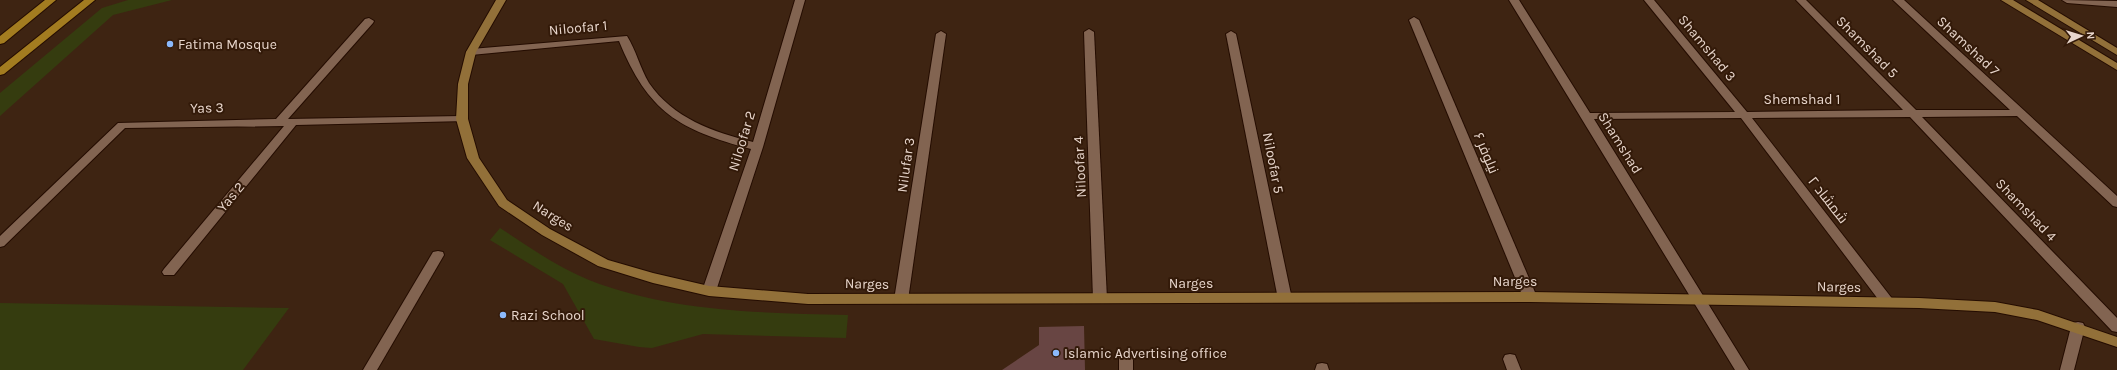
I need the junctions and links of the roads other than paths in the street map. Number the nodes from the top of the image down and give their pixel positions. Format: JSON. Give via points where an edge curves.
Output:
{"nodes":[{"id":1,"x":52,"y":0,"type":"edge"},
{"id":2,"x":90,"y":0,"type":"edge"},
{"id":3,"x":501,"y":0,"type":"edge"},
{"id":4,"x":800,"y":0,"type":"edge"},
{"id":5,"x":1514,"y":0,"type":"edge"},
{"id":6,"x":1649,"y":0,"type":"edge"},
{"id":7,"x":1801,"y":0,"type":"edge"},
{"id":8,"x":1898,"y":0,"type":"edge"},
{"id":9,"x":2006,"y":0,"type":"edge"},
{"id":10,"x":2031,"y":0,"type":"edge"},
{"id":11,"x":2067,"y":0,"type":"edge"},
{"id":12,"x":2117,"y":4,"type":"edge"},
{"id":13,"x":1414,"y":20,"type":"dead end"},
{"id":14,"x":369,"y":21,"type":"dead end"},
{"id":15,"x":1089,"y":32,"type":"dead end"},
{"id":16,"x":941,"y":34,"type":"dead end"},
{"id":17,"x":1232,"y":34,"type":"dead end"},
{"id":18,"x":0,"y":41,"type":"edge"},
{"id":19,"x":471,"y":52,"type":"junction"},
{"id":20,"x":2117,"y":52,"type":"edge"},
{"id":21,"x":2117,"y":67,"type":"edge"},
{"id":22,"x":0,"y":72,"type":"edge"},
{"id":23,"x":2019,"y":113,"type":"junction"},
{"id":24,"x":1913,"y":114,"type":"junction"},
{"id":25,"x":1744,"y":115,"type":"junction"},
{"id":26,"x":1585,"y":116,"type":"junction"},
{"id":27,"x":462,"y":119,"type":"junction"},
{"id":28,"x":278,"y":122,"type":"junction"},
{"id":29,"x":293,"y":122,"type":"junction"},
{"id":30,"x":757,"y":147,"type":"junction"},
{"id":31,"x":2117,"y":203,"type":"edge"},
{"id":32,"x":0,"y":243,"type":"edge"},
{"id":33,"x":438,"y":255,"type":"dead end"},
{"id":34,"x":169,"y":272,"type":"dead end"},
{"id":35,"x":709,"y":291,"type":"junction"},
{"id":36,"x":1530,"y":297,"type":"junction"},
{"id":37,"x":1285,"y":299,"type":"junction"},
{"id":38,"x":901,"y":300,"type":"junction"},
{"id":39,"x":1100,"y":300,"type":"junction"},
{"id":40,"x":1701,"y":301,"type":"junction"},
{"id":41,"x":1889,"y":304,"type":"junction"},
{"id":42,"x":2078,"y":327,"type":"junction"},
{"id":43,"x":2117,"y":328,"type":"edge"},
{"id":44,"x":2117,"y":342,"type":"edge"},
{"id":45,"x":370,"y":370,"type":"edge"},
{"id":46,"x":1742,"y":370,"type":"edge"},
{"id":47,"x":2067,"y":370,"type":"edge"}],
"edges":[{"from":1,"to":18,"type":"main road"},
{"from":2,"to":22,"type":"main road"},
{"from":3,"to":19,"type":"street","name":"Narges"},
{"from":4,"to":30,"type":"street","name":"Niloofar 2"},
{"from":5,"to":26,"type":"street","name":"Shamshad"},
{"from":6,"to":25,"type":"street","name":"Shamshad 3"},
{"from":7,"to":24,"type":"street","name":"Shamshad 5"},
{"from":8,"to":23,"type":"street","name":"Shamshad 7"},
{"from":9,"to":21,"type":"street"},
{"from":10,"to":20,"type":"street"},
{"from":11,"to":12,"type":"street"},
{"from":13,"to":36,"type":"street","name":"نیلوفر ۶"},
{"from":14,"to":28,"type":"street"},
{"from":15,"to":39,"type":"street","name":"Niloofar 4"},
{"from":16,"to":38,"type":"street","name":"Nilufar 3"},
{"from":17,"to":37,"type":"street","name":"Niloofar 5"},
{"from":19,"to":27,"type":"street","name":"Narges","via":[[463,84]]},
{"from":19,"to":30,"type":"street","name":"Niloofar 1","via":[[623,38],[633,65],[651,94],[682,122],[717,137]]},
{"from":23,"to":24,"type":"street","name":"Shemshad 1"},
{"from":23,"to":31,"type":"street","name":"Shamshad 7"},
{"from":24,"to":25,"type":"street","name":"Shemshad 1"},
{"from":24,"to":43,"type":"street","name":"Shamshad 4"},
{"from":25,"to":26,"type":"street","name":"Shemshad 1"},
{"from":25,"to":41,"type":"street","name":"شمشاد ۲"},
{"from":26,"to":40,"type":"street","name":"Shamshad"},
{"from":27,"to":29,"type":"street","name":"Yas 3"},
{"from":27,"to":35,"type":"street","name":"Narges","via":[[472,158],[503,203],[546,232],[603,263]]},
{"from":28,"to":29,"type":"street","name":"Yas 3"},
{"from":28,"to":32,"type":"street","name":"Yas 3","via":[[122,125]]},
{"from":29,"to":34,"type":"street","name":"Yas 2"},
{"from":30,"to":35,"type":"street","name":"Niloofar 2"},
{"from":33,"to":45,"type":"street"},
{"from":35,"to":38,"type":"street","name":"Narges","via":[[808,299]]},
{"from":36,"to":37,"type":"street","name":"Narges"},
{"from":36,"to":40,"type":"street","name":"Narges"},
{"from":37,"to":39,"type":"street","name":"Narges"},
{"from":38,"to":39,"type":"street","name":"Narges"},
{"from":40,"to":41,"type":"street","name":"Narges"},
{"from":40,"to":46,"type":"street","name":"Shamshad"},
{"from":41,"to":42,"type":"street","name":"Narges","via":[[1996,307],[2038,315]]},
{"from":42,"to":44,"type":"street","name":"Narges"},
{"from":42,"to":47,"type":"street"}]}
